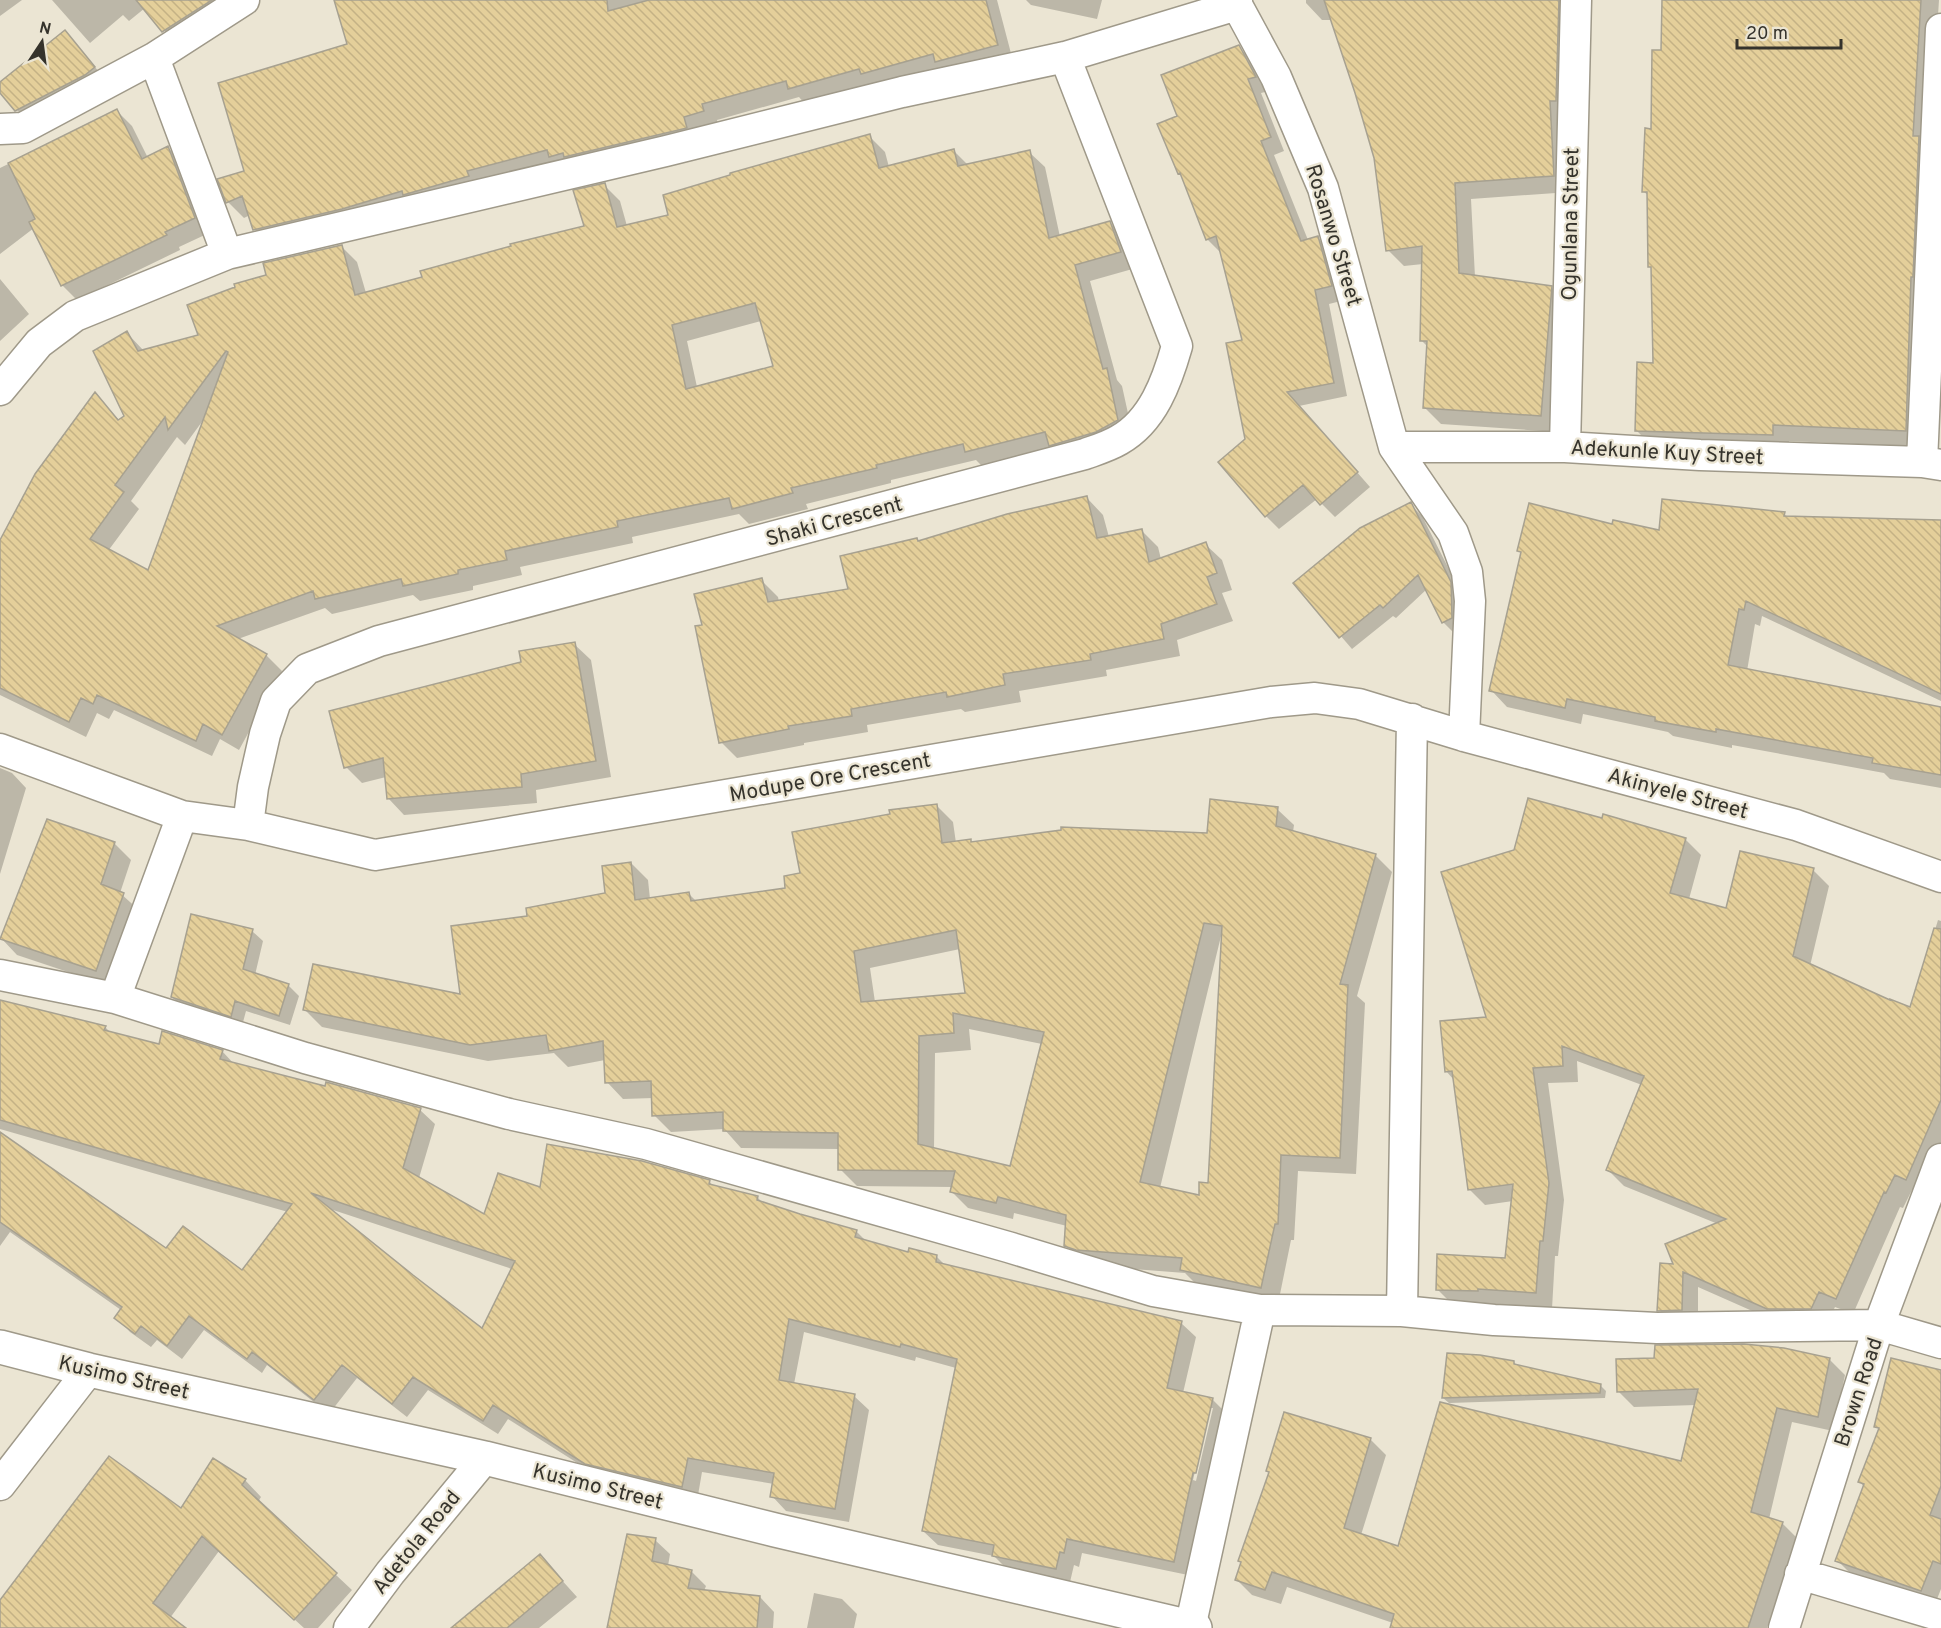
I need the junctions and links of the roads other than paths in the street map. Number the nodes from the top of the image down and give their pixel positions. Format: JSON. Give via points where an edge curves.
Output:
{"nodes":[{"id":1,"x":244,"y":0,"type":"edge"},
{"id":2,"x":1576,"y":0,"type":"edge"},
{"id":3,"x":1237,"y":2,"type":"edge"},
{"id":4,"x":1941,"y":29,"type":"edge"},
{"id":5,"x":1065,"y":57,"type":"junction"},
{"id":6,"x":154,"y":58,"type":"junction"},
{"id":7,"x":0,"y":129,"type":"edge"},
{"id":8,"x":227,"y":254,"type":"junction"},
{"id":9,"x":0,"y":390,"type":"edge"},
{"id":10,"x":1394,"y":447,"type":"junction"},
{"id":11,"x":1565,"y":447,"type":"junction"},
{"id":12,"x":1932,"y":463,"type":"edge"},
{"id":13,"x":1412,"y":719,"type":"junction"},
{"id":14,"x":1464,"y":736,"type":"junction"},
{"id":15,"x":0,"y":749,"type":"edge"},
{"id":16,"x":182,"y":816,"type":"junction"},
{"id":17,"x":248,"y":825,"type":"junction"},
{"id":18,"x":1941,"y":877,"type":"edge"},
{"id":19,"x":0,"y":975,"type":"edge"},
{"id":20,"x":115,"y":998,"type":"junction"},
{"id":21,"x":1941,"y":1159,"type":"edge"},
{"id":22,"x":1260,"y":1310,"type":"junction"},
{"id":23,"x":1402,"y":1311,"type":"junction"},
{"id":24,"x":1879,"y":1325,"type":"junction"},
{"id":25,"x":1941,"y":1343,"type":"edge"},
{"id":26,"x":0,"y":1347,"type":"edge"},
{"id":27,"x":89,"y":1370,"type":"junction"},
{"id":28,"x":485,"y":1458,"type":"junction"},
{"id":29,"x":0,"y":1485,"type":"edge"},
{"id":30,"x":1800,"y":1574,"type":"junction"},
{"id":31,"x":1941,"y":1616,"type":"edge"},
{"id":32,"x":349,"y":1628,"type":"edge"},
{"id":33,"x":1192,"y":1628,"type":"edge"},
{"id":34,"x":1784,"y":1628,"type":"edge"}],
"edges":[{"from":1,"to":6,"type":"street"},
{"from":2,"to":11,"type":"street","name":"Ogunlana Street"},
{"from":3,"to":5,"type":"street"},
{"from":3,"to":10,"type":"street","name":"Rosanwo Street","via":[[1276,78],[1323,188]]},
{"from":4,"to":12,"type":"street"},
{"from":5,"to":8,"type":"street","via":[[902,92]]},
{"from":5,"to":17,"type":"street","name":"Shaki Crescent","via":[[1177,346],[1167,381],[1144,421],[1120,440],[1084,454],[379,641],[307,669],[276,700],[264,734]]},
{"from":6,"to":7,"type":"street","via":[[23,128]]},
{"from":6,"to":8,"type":"street"},
{"from":8,"to":9,"type":"street","via":[[75,316],[39,343]]},
{"from":10,"to":11,"type":"street","name":"Adekunle Kuy Street"},
{"from":10,"to":14,"type":"street","name":"Rosanwo Street","via":[[1453,533],[1467,572],[1470,601]]},
{"from":11,"to":12,"type":"street","name":"Adekunle Kuy Street"},
{"from":13,"to":14,"type":"street","name":"Akinyele Street"},
{"from":13,"to":17,"type":"street","name":"Modupe Ore Crescent","via":[[1359,704],[1315,698],[1271,702],[375,855]]},
{"from":13,"to":23,"type":"street"},
{"from":14,"to":18,"type":"street","name":"Akinyele Street","via":[[1796,825]]},
{"from":15,"to":16,"type":"street","name":"Modupe Ore Crescent"},
{"from":16,"to":17,"type":"street","name":"Modupe Ore Crescent"},
{"from":16,"to":20,"type":"street"},
{"from":19,"to":20,"type":"street"},
{"from":20,"to":22,"type":"street","via":[[305,1058],[509,1114],[646,1144],[1152,1291]]},
{"from":21,"to":24,"type":"street","name":"Brown Road"},
{"from":22,"to":23,"type":"street"},
{"from":22,"to":33,"type":"street"},
{"from":23,"to":24,"type":"street","via":[[1657,1328]]},
{"from":24,"to":25,"type":"street"},
{"from":24,"to":30,"type":"street","name":"Brown Road"},
{"from":26,"to":27,"type":"street","name":"Kusimo Street"},
{"from":27,"to":28,"type":"street","name":"Kusimo Street"},
{"from":27,"to":29,"type":"street"},
{"from":28,"to":32,"type":"street","name":"Adetola Road"},
{"from":28,"to":33,"type":"street","name":"Kusimo Street"},
{"from":30,"to":31,"type":"street"},
{"from":30,"to":34,"type":"street","name":"Brown Road"}]}
